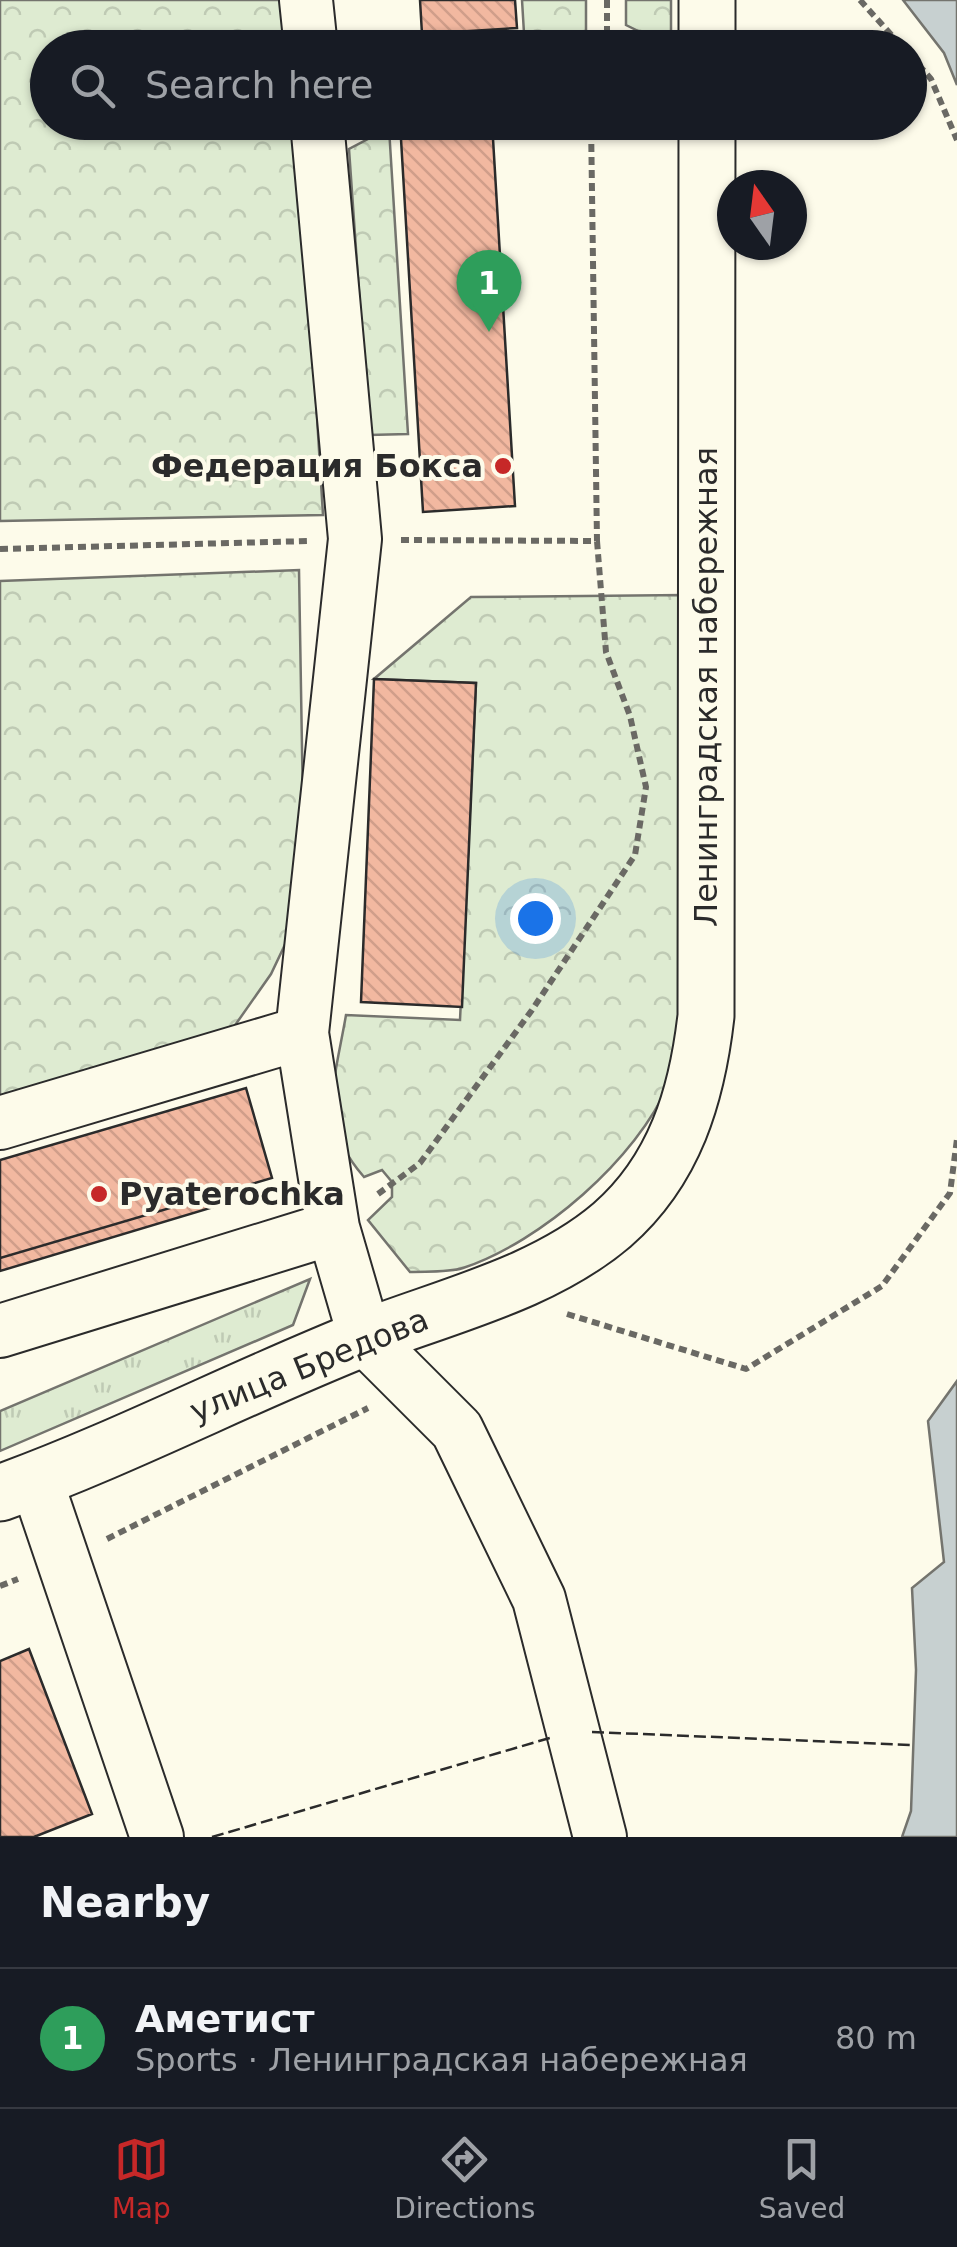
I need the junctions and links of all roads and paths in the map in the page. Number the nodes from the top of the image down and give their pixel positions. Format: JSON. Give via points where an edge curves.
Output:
{"nodes":[{"id":1,"x":306,"y":0,"type":"edge"},
{"id":2,"x":607,"y":0,"type":"edge"},
{"id":3,"x":707,"y":0,"type":"edge"},
{"id":4,"x":860,"y":0,"type":"edge"},
{"id":5,"x":309,"y":30,"type":"edge"},
{"id":6,"x":608,"y":30,"type":"edge"},
{"id":7,"x":706,"y":30,"type":"edge"},
{"id":8,"x":887,"y":30,"type":"edge"},
{"id":9,"x":927,"y":74,"type":"edge"},
{"id":10,"x":320,"y":140,"type":"edge"},
{"id":11,"x":591,"y":140,"type":"edge"},
{"id":12,"x":706,"y":140,"type":"edge"},
{"id":13,"x":957,"y":140,"type":"edge"},
{"id":14,"x":354,"y":540,"type":"junction"},
{"id":15,"x":598,"y":541,"type":"junction"},
{"id":16,"x":0,"y":550,"type":"edge"},
{"id":17,"x":302,"y":1033,"type":"junction"},
{"id":18,"x":0,"y":1124,"type":"edge"},
{"id":19,"x":957,"y":1139,"type":"edge"},
{"id":20,"x":612,"y":1224,"type":"joint"},
{"id":21,"x":334,"y":1228,"type":"junction"},
{"id":22,"x":577,"y":1300,"type":"dead end"},
{"id":23,"x":0,"y":1330,"type":"edge"},
{"id":24,"x":365,"y":1338,"type":"junction"},
{"id":25,"x":413,"y":1386,"type":"junction"},
{"id":26,"x":18,"y":1486,"type":"edge"},
{"id":27,"x":64,"y":1561,"type":"junction"},
{"id":28,"x":157,"y":1837,"type":"edge"},
{"id":29,"x":600,"y":1837,"type":"edge"}],
"edges":[{"from":1,"to":5,"type":"lane"},
{"from":2,"to":6,"type":"path"},
{"from":3,"to":7,"type":"main road"},
{"from":4,"to":8,"type":"path"},
{"from":9,"to":13,"type":"path"},
{"from":10,"to":14,"type":"lane"},
{"from":11,"to":15,"type":"path"},
{"from":12,"to":20,"type":"main road","name":"Ленинградская набережная","via":[[706,1016],[699,1077],[682,1125],[653,1178]]},
{"from":14,"to":15,"type":"path"},
{"from":14,"to":16,"type":"path"},
{"from":14,"to":17,"type":"lane"},
{"from":15,"to":21,"type":"path","via":[[606,652],[646,788],[634,855],[420,1163]]},
{"from":17,"to":18,"type":"lane"},
{"from":17,"to":21,"type":"lane"},
{"from":19,"to":22,"type":"path","via":[[950,1194],[882,1286],[746,1369],[561,1312]]},
{"from":20,"to":24,"type":"main road","name":"улица Бредова","via":[[481,1297]]},
{"from":21,"to":23,"type":"lane"},
{"from":21,"to":24,"type":"lane"},
{"from":24,"to":25,"type":"lane"},
{"from":24,"to":26,"type":"main road","name":"улица Бредова"},
{"from":25,"to":27,"type":"path"},
{"from":25,"to":29,"type":"lane","via":[[458,1430],[539,1599]]},
{"from":26,"to":27,"type":"lane"},
{"from":27,"to":28,"type":"lane"}]}
